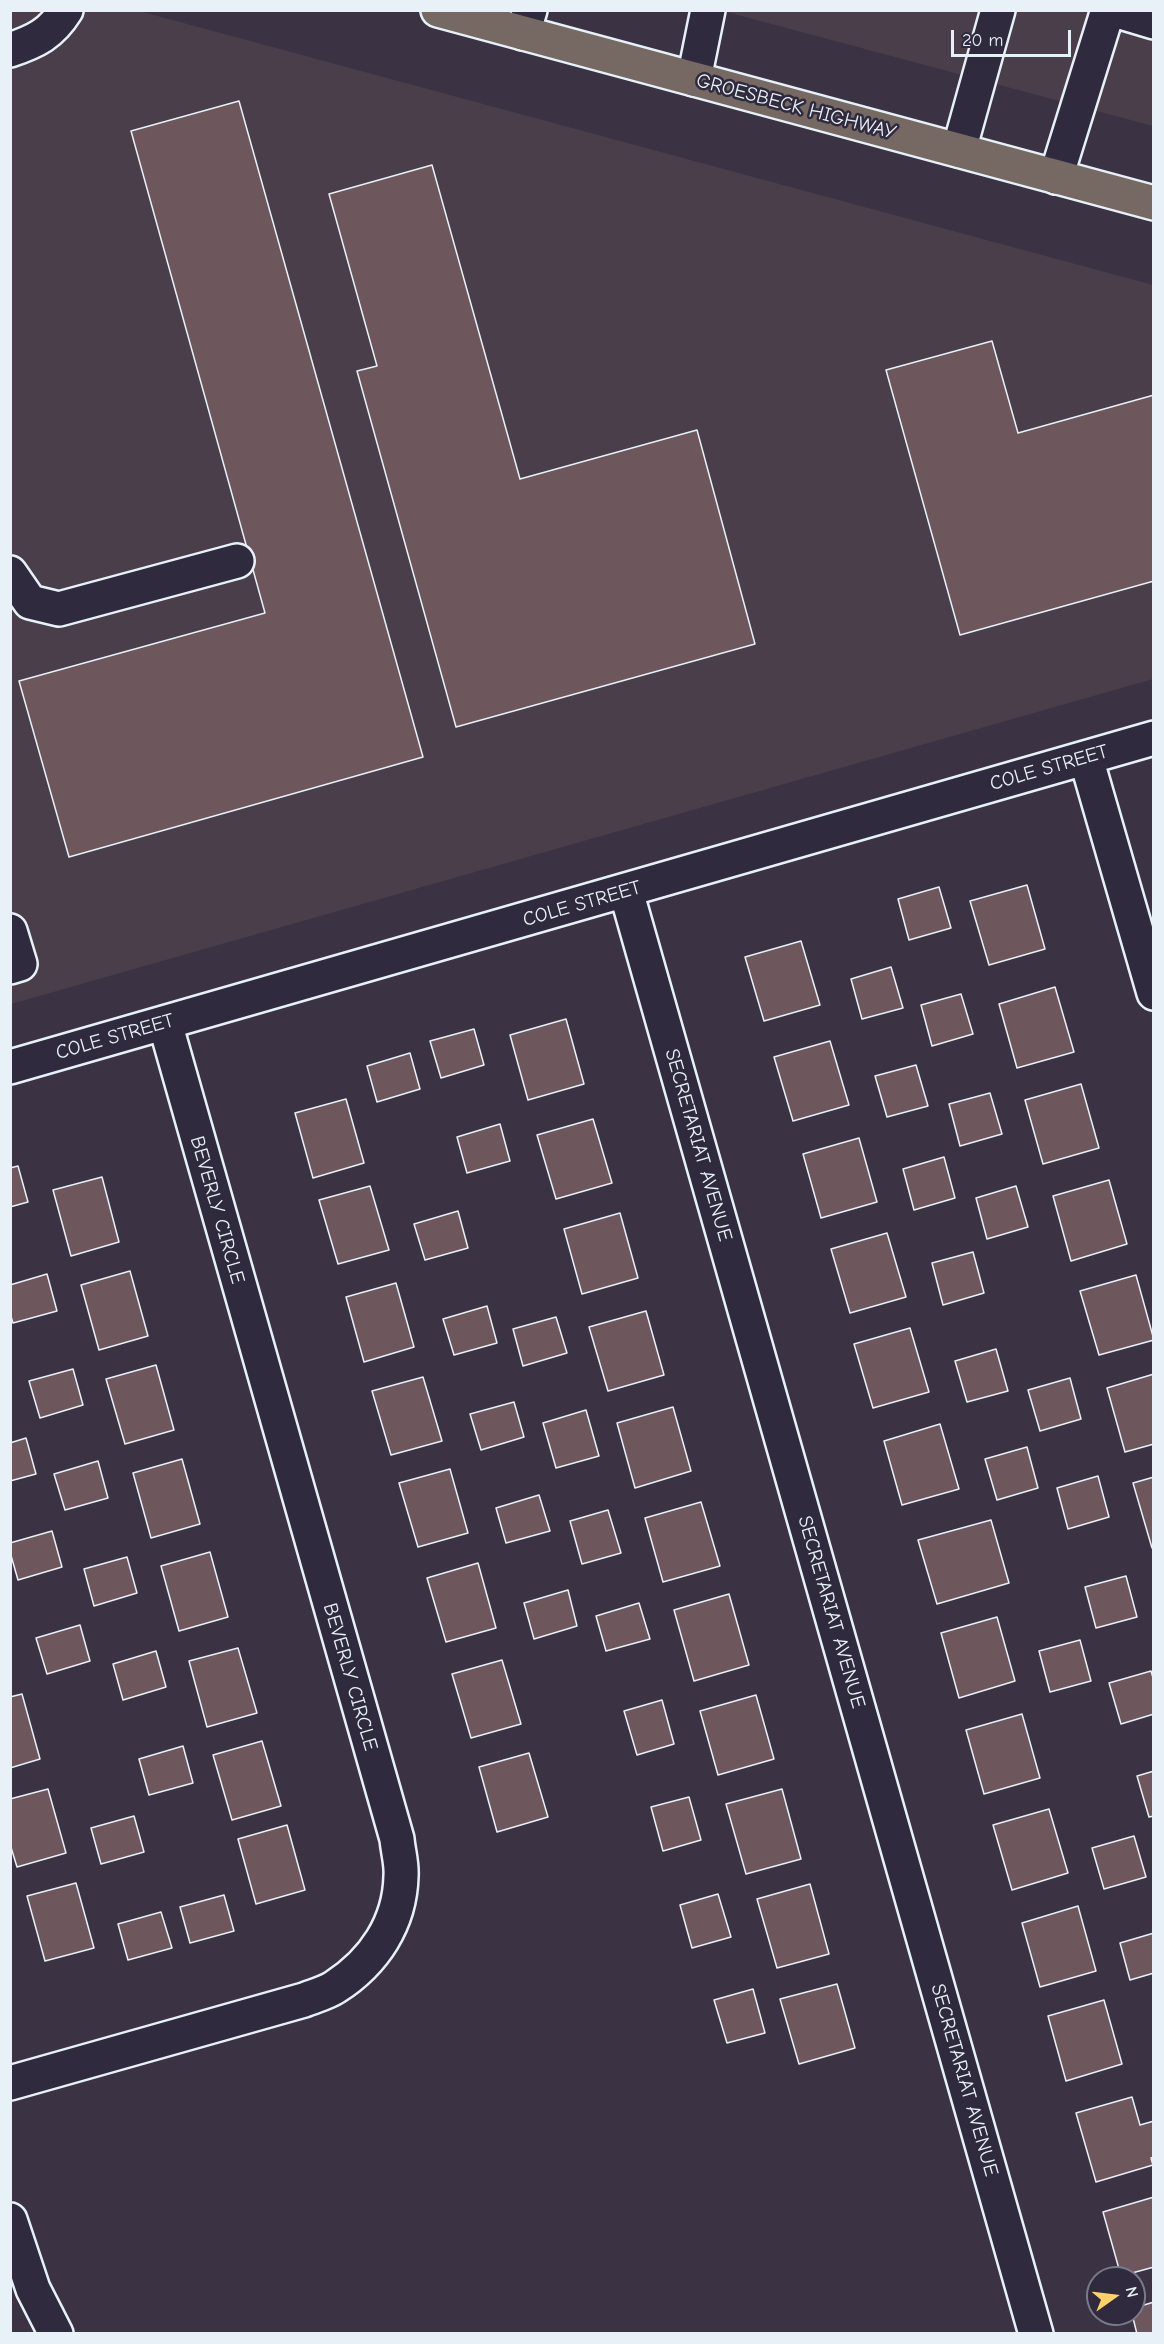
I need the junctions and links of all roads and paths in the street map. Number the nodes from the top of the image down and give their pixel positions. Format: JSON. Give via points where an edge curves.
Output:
{"nodes":[{"id":1,"x":66,"y":10,"type":"edge"},
{"id":2,"x":438,"y":10,"type":"edge"},
{"id":3,"x":708,"y":10,"type":"edge"},
{"id":4,"x":998,"y":10,"type":"edge"},
{"id":5,"x":1107,"y":10,"type":"edge"},
{"id":6,"x":1114,"y":10,"type":"edge"},
{"id":7,"x":526,"y":22,"type":"edge"},
{"id":8,"x":1154,"y":22,"type":"edge"},
{"id":9,"x":10,"y":50,"type":"edge"},
{"id":10,"x":694,"y":79,"type":"junction"},
{"id":11,"x":959,"y":150,"type":"junction"},
{"id":12,"x":1056,"y":177,"type":"junction"},
{"id":13,"x":1154,"y":203,"type":"edge"},
{"id":14,"x":237,"y":561,"type":"dead end"},
{"id":15,"x":10,"y":573,"type":"edge"},
{"id":16,"x":1154,"y":738,"type":"edge"},
{"id":17,"x":1086,"y":758,"type":"junction"},
{"id":18,"x":626,"y":891,"type":"junction"},
{"id":19,"x":10,"y":931,"type":"edge"},
{"id":20,"x":10,"y":967,"type":"edge"},
{"id":21,"x":1154,"y":993,"type":"edge"},
{"id":22,"x":165,"y":1023,"type":"junction"},
{"id":23,"x":10,"y":1067,"type":"edge"},
{"id":24,"x":10,"y":2083,"type":"edge"},
{"id":25,"x":10,"y":2220,"type":"edge"},
{"id":26,"x":56,"y":2334,"type":"edge"},
{"id":27,"x":1036,"y":2334,"type":"edge"}],
"edges":[{"from":1,"to":9,"type":"street","via":[[56,27],[33,42]]},
{"from":2,"to":7,"type":"main road","name":"GROESBECK HIGHWAY"},
{"from":3,"to":10,"type":"street"},
{"from":4,"to":11,"type":"street"},
{"from":5,"to":12,"type":"street"},
{"from":6,"to":8,"type":"street"},
{"from":7,"to":10,"type":"main road","name":"GROESBECK HIGHWAY"},
{"from":10,"to":11,"type":"main road","name":"GROESBECK HIGHWAY"},
{"from":11,"to":12,"type":"main road","name":"GROESBECK HIGHWAY"},
{"from":12,"to":13,"type":"main road","name":"GROESBECK HIGHWAY"},
{"from":14,"to":15,"type":"street","via":[[58,609],[30,603]]},
{"from":16,"to":17,"type":"street","name":"COLE STREET"},
{"from":17,"to":18,"type":"street","name":"COLE STREET"},
{"from":17,"to":21,"type":"street"},
{"from":18,"to":22,"type":"street","name":"COLE STREET"},
{"from":18,"to":27,"type":"street","name":"SECRETARIAT AVENUE"},
{"from":19,"to":20,"type":"street","via":[[20,964]]},
{"from":22,"to":23,"type":"street","name":"COLE STREET"},
{"from":22,"to":24,"type":"street","name":"BEVERLY CIRCLE","via":[[397,1839],[399,1901],[386,1936],[362,1967],[333,1989]]},
{"from":25,"to":26,"type":"street","via":[[33,2289]]}]}
